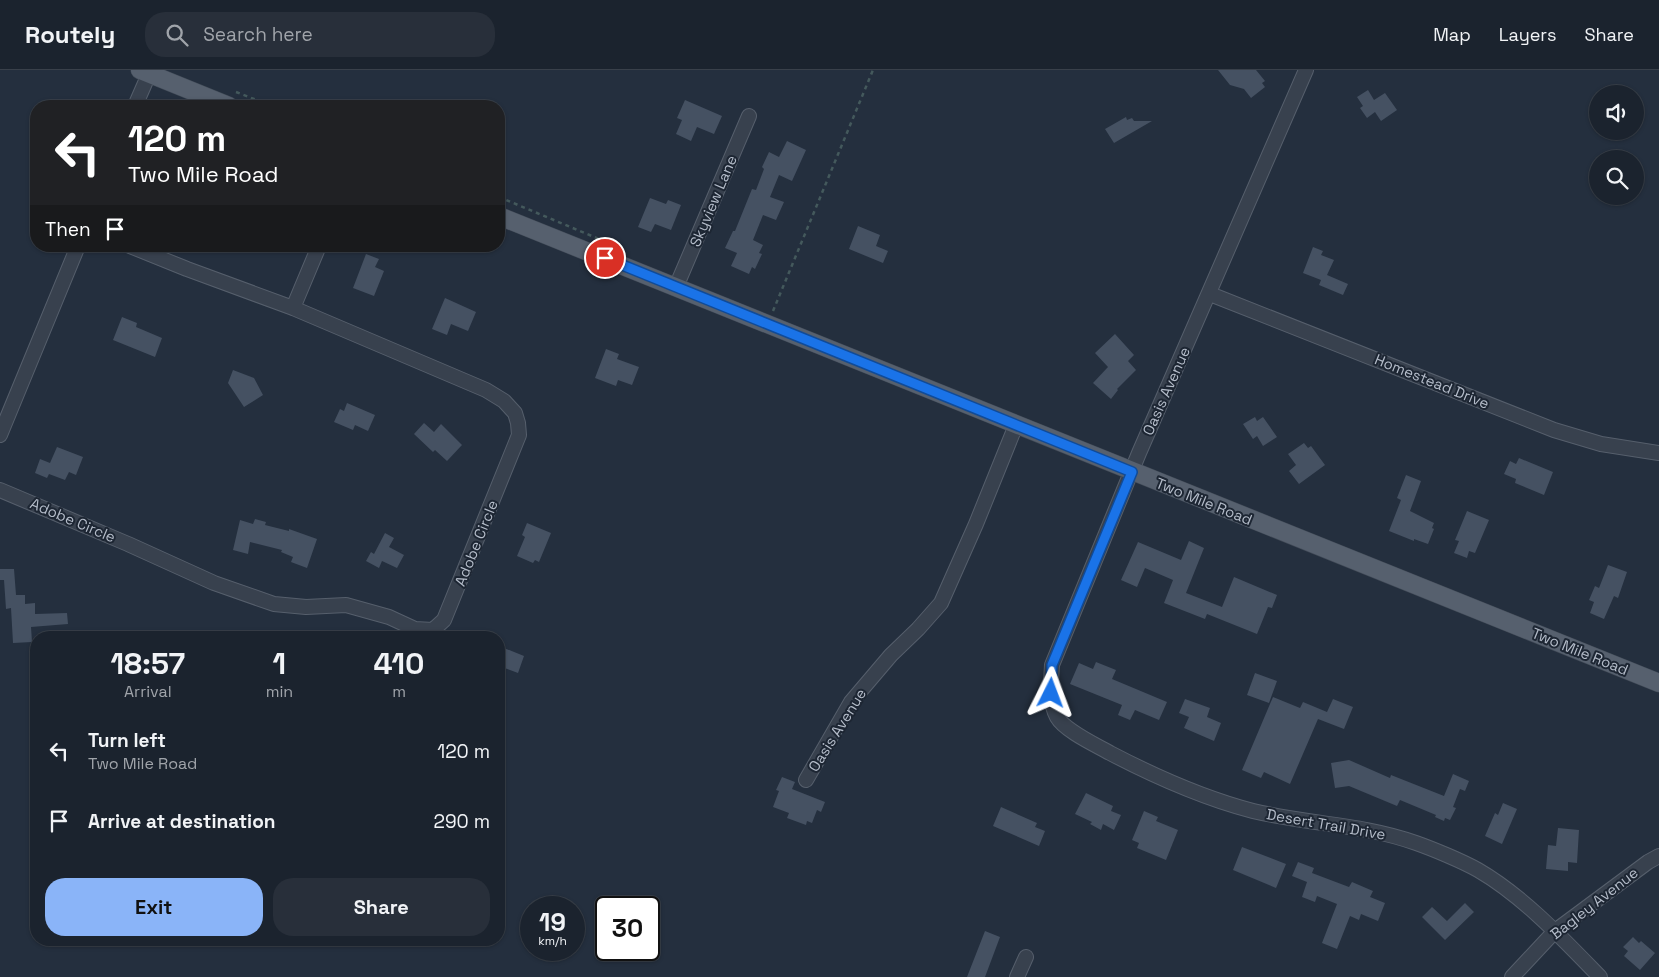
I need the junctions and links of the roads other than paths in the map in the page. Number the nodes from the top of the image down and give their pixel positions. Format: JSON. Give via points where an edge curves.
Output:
{"nodes":[{"id":1,"x":1306,"y":70,"type":"edge"},
{"id":2,"x":144,"y":72,"type":"edge"},
{"id":3,"x":137,"y":100,"type":"edge"},
{"id":4,"x":214,"y":100,"type":"edge"},
{"id":5,"x":750,"y":116,"type":"dead end"},
{"id":6,"x":505,"y":218,"type":"edge"},
{"id":7,"x":76,"y":252,"type":"edge"},
{"id":8,"x":145,"y":252,"type":"edge"},
{"id":9,"x":316,"y":252,"type":"edge"},
{"id":10,"x":676,"y":287,"type":"junction"},
{"id":11,"x":1210,"y":294,"type":"junction"},
{"id":12,"x":293,"y":308,"type":"junction"},
{"id":13,"x":1016,"y":425,"type":"junction"},
{"id":14,"x":0,"y":435,"type":"edge"},
{"id":15,"x":1659,"y":453,"type":"edge"},
{"id":16,"x":1132,"y":472,"type":"junction"},
{"id":17,"x":0,"y":490,"type":"edge"},
{"id":18,"x":1659,"y":683,"type":"edge"},
{"id":19,"x":1057,"y":718,"type":"joint"},
{"id":20,"x":806,"y":780,"type":"dead end"},
{"id":21,"x":1659,"y":856,"type":"edge"},
{"id":22,"x":1555,"y":931,"type":"junction"},
{"id":23,"x":1026,"y":957,"type":"dead end"},
{"id":24,"x":1017,"y":977,"type":"edge"},
{"id":25,"x":1512,"y":977,"type":"edge"},
{"id":26,"x":1600,"y":977,"type":"edge"}],
"edges":[{"from":1,"to":11,"type":"street","name":"Oasis Avenue"},
{"from":2,"to":3,"type":"street"},
{"from":2,"to":4,"type":"main road"},
{"from":5,"to":10,"type":"street","name":"Skyview Lane"},
{"from":6,"to":10,"type":"main road","name":"Two Mile Road"},
{"from":7,"to":14,"type":"street"},
{"from":8,"to":12,"type":"street","name":"Adobe Circle"},
{"from":9,"to":12,"type":"street"},
{"from":10,"to":13,"type":"main road","name":"Two Mile Road"},
{"from":11,"to":15,"type":"street","name":"Homestead Drive","via":[[1554,430],[1601,444]]},
{"from":11,"to":16,"type":"street","name":"Oasis Avenue"},
{"from":12,"to":17,"type":"street","name":"Adobe Circle","via":[[486,390],[504,401],[515,414],[519,435],[444,620],[433,630],[415,630],[389,617],[346,604],[306,607],[267,601],[214,582]]},
{"from":13,"to":16,"type":"main road","name":"Two Mile Road"},
{"from":13,"to":20,"type":"street","name":"Oasis Avenue","via":[[941,603],[891,654],[852,702]]},
{"from":16,"to":18,"type":"main road","name":"Two Mile Road"},
{"from":16,"to":19,"type":"street","name":"Oasis Avenue","via":[[1052,665],[1051,693]]},
{"from":19,"to":22,"type":"street","name":"Desert Trail Drive","via":[[1078,736],[1196,794],[1254,811],[1371,830],[1416,843],[1478,870]]},
{"from":21,"to":22,"type":"street","name":"Bagley Avenue"},
{"from":22,"to":25,"type":"street","name":"Bagley Avenue"},
{"from":22,"to":26,"type":"street","name":"Desert Trail Drive"},
{"from":23,"to":24,"type":"street"}]}
